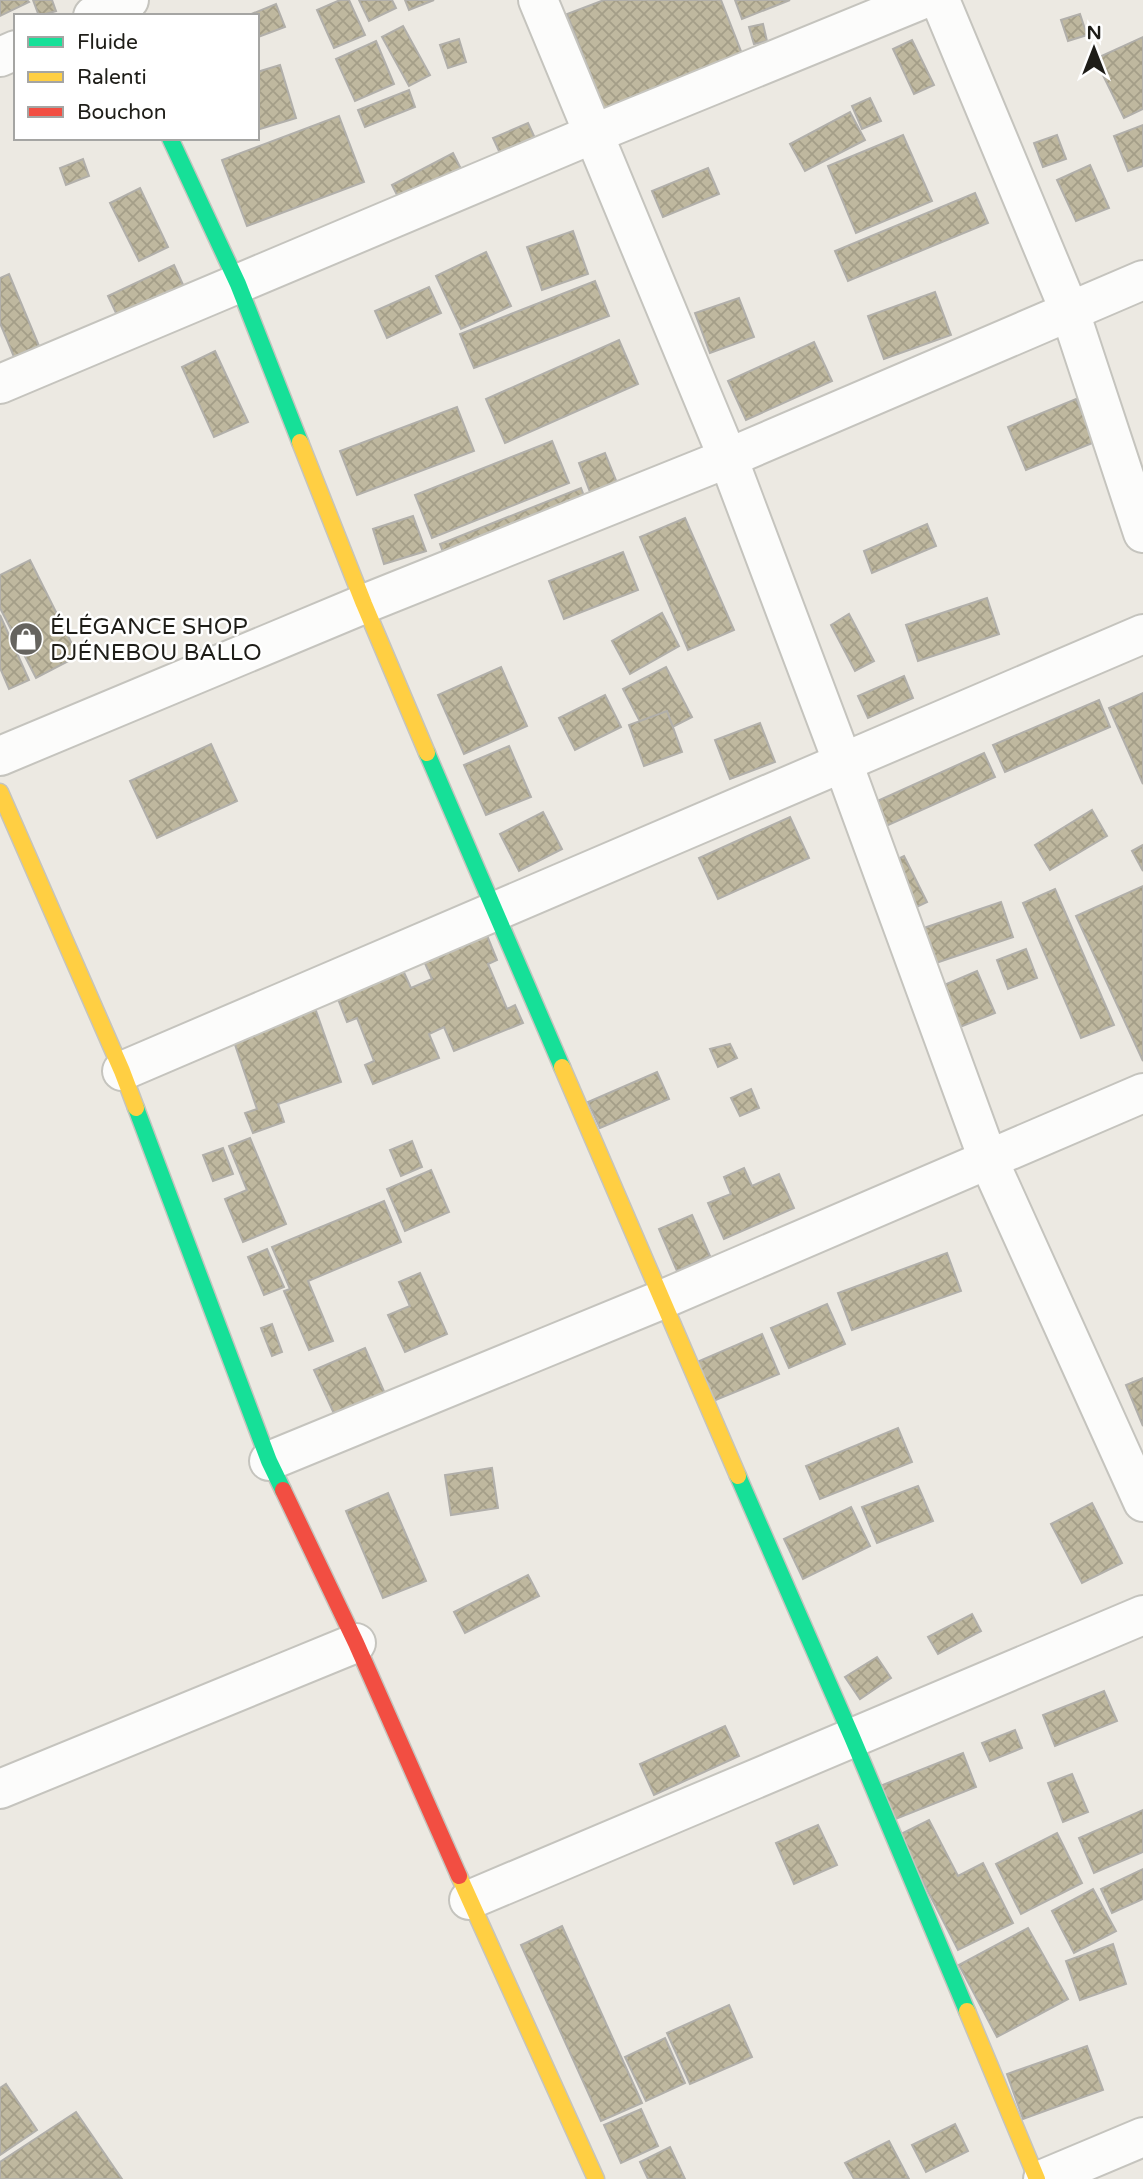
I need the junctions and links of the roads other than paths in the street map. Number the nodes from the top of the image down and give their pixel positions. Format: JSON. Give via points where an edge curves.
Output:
{"nodes":[{"id":1,"x":538,"y":0,"type":"edge"},
{"id":2,"x":921,"y":0,"type":"edge"},
{"id":3,"x":940,"y":0,"type":"edge"},
{"id":4,"x":593,"y":134,"type":"junction"},
{"id":5,"x":171,"y":140,"type":"edge"},
{"id":6,"x":1143,"y":280,"type":"edge"},
{"id":7,"x":238,"y":284,"type":"junction"},
{"id":8,"x":1070,"y":312,"type":"junction"},
{"id":9,"x":0,"y":384,"type":"edge"},
{"id":10,"x":728,"y":458,"type":"junction"},
{"id":11,"x":1143,"y":533,"type":"edge"},
{"id":12,"x":364,"y":604,"type":"junction"},
{"id":13,"x":1143,"y":634,"type":"edge"},
{"id":14,"x":0,"y":756,"type":"edge"},
{"id":15,"x":844,"y":763,"type":"junction"},
{"id":16,"x":0,"y":792,"type":"edge"},
{"id":17,"x":496,"y":912,"type":"junction"},
{"id":18,"x":122,"y":1071,"type":"junction"},
{"id":19,"x":1143,"y":1093,"type":"edge"},
{"id":20,"x":988,"y":1159,"type":"junction"},
{"id":21,"x":661,"y":1300,"type":"junction"},
{"id":22,"x":269,"y":1461,"type":"junction"},
{"id":23,"x":1143,"y":1502,"type":"edge"},
{"id":24,"x":1143,"y":1615,"type":"edge"},
{"id":25,"x":356,"y":1643,"type":"junction"},
{"id":26,"x":852,"y":1737,"type":"junction"},
{"id":27,"x":0,"y":1789,"type":"edge"},
{"id":28,"x":469,"y":1900,"type":"junction"},
{"id":29,"x":1143,"y":2137,"type":"edge"},
{"id":30,"x":596,"y":2179,"type":"edge"},
{"id":31,"x":1037,"y":2179,"type":"edge"},
{"id":32,"x":1043,"y":2179,"type":"edge"}],
"edges":[{"from":1,"to":4,"type":"street"},
{"from":2,"to":4,"type":"street"},
{"from":3,"to":8,"type":"street"},
{"from":4,"to":7,"type":"street"},
{"from":4,"to":10,"type":"street"},
{"from":5,"to":7,"type":"street"},
{"from":6,"to":8,"type":"street"},
{"from":7,"to":9,"type":"street"},
{"from":7,"to":12,"type":"street"},
{"from":8,"to":10,"type":"street"},
{"from":8,"to":11,"type":"street"},
{"from":10,"to":12,"type":"street"},
{"from":10,"to":15,"type":"street"},
{"from":12,"to":14,"type":"street"},
{"from":12,"to":17,"type":"street"},
{"from":13,"to":15,"type":"street"},
{"from":15,"to":17,"type":"street"},
{"from":15,"to":20,"type":"street"},
{"from":16,"to":18,"type":"street"},
{"from":17,"to":18,"type":"street"},
{"from":17,"to":21,"type":"street"},
{"from":18,"to":22,"type":"street"},
{"from":19,"to":20,"type":"street"},
{"from":20,"to":21,"type":"street"},
{"from":20,"to":23,"type":"street"},
{"from":21,"to":22,"type":"street"},
{"from":21,"to":26,"type":"street"},
{"from":22,"to":25,"type":"street"},
{"from":24,"to":26,"type":"street"},
{"from":25,"to":27,"type":"street"},
{"from":25,"to":28,"type":"street"},
{"from":26,"to":28,"type":"street"},
{"from":26,"to":31,"type":"street"},
{"from":28,"to":30,"type":"street"},
{"from":29,"to":32,"type":"street"}]}
